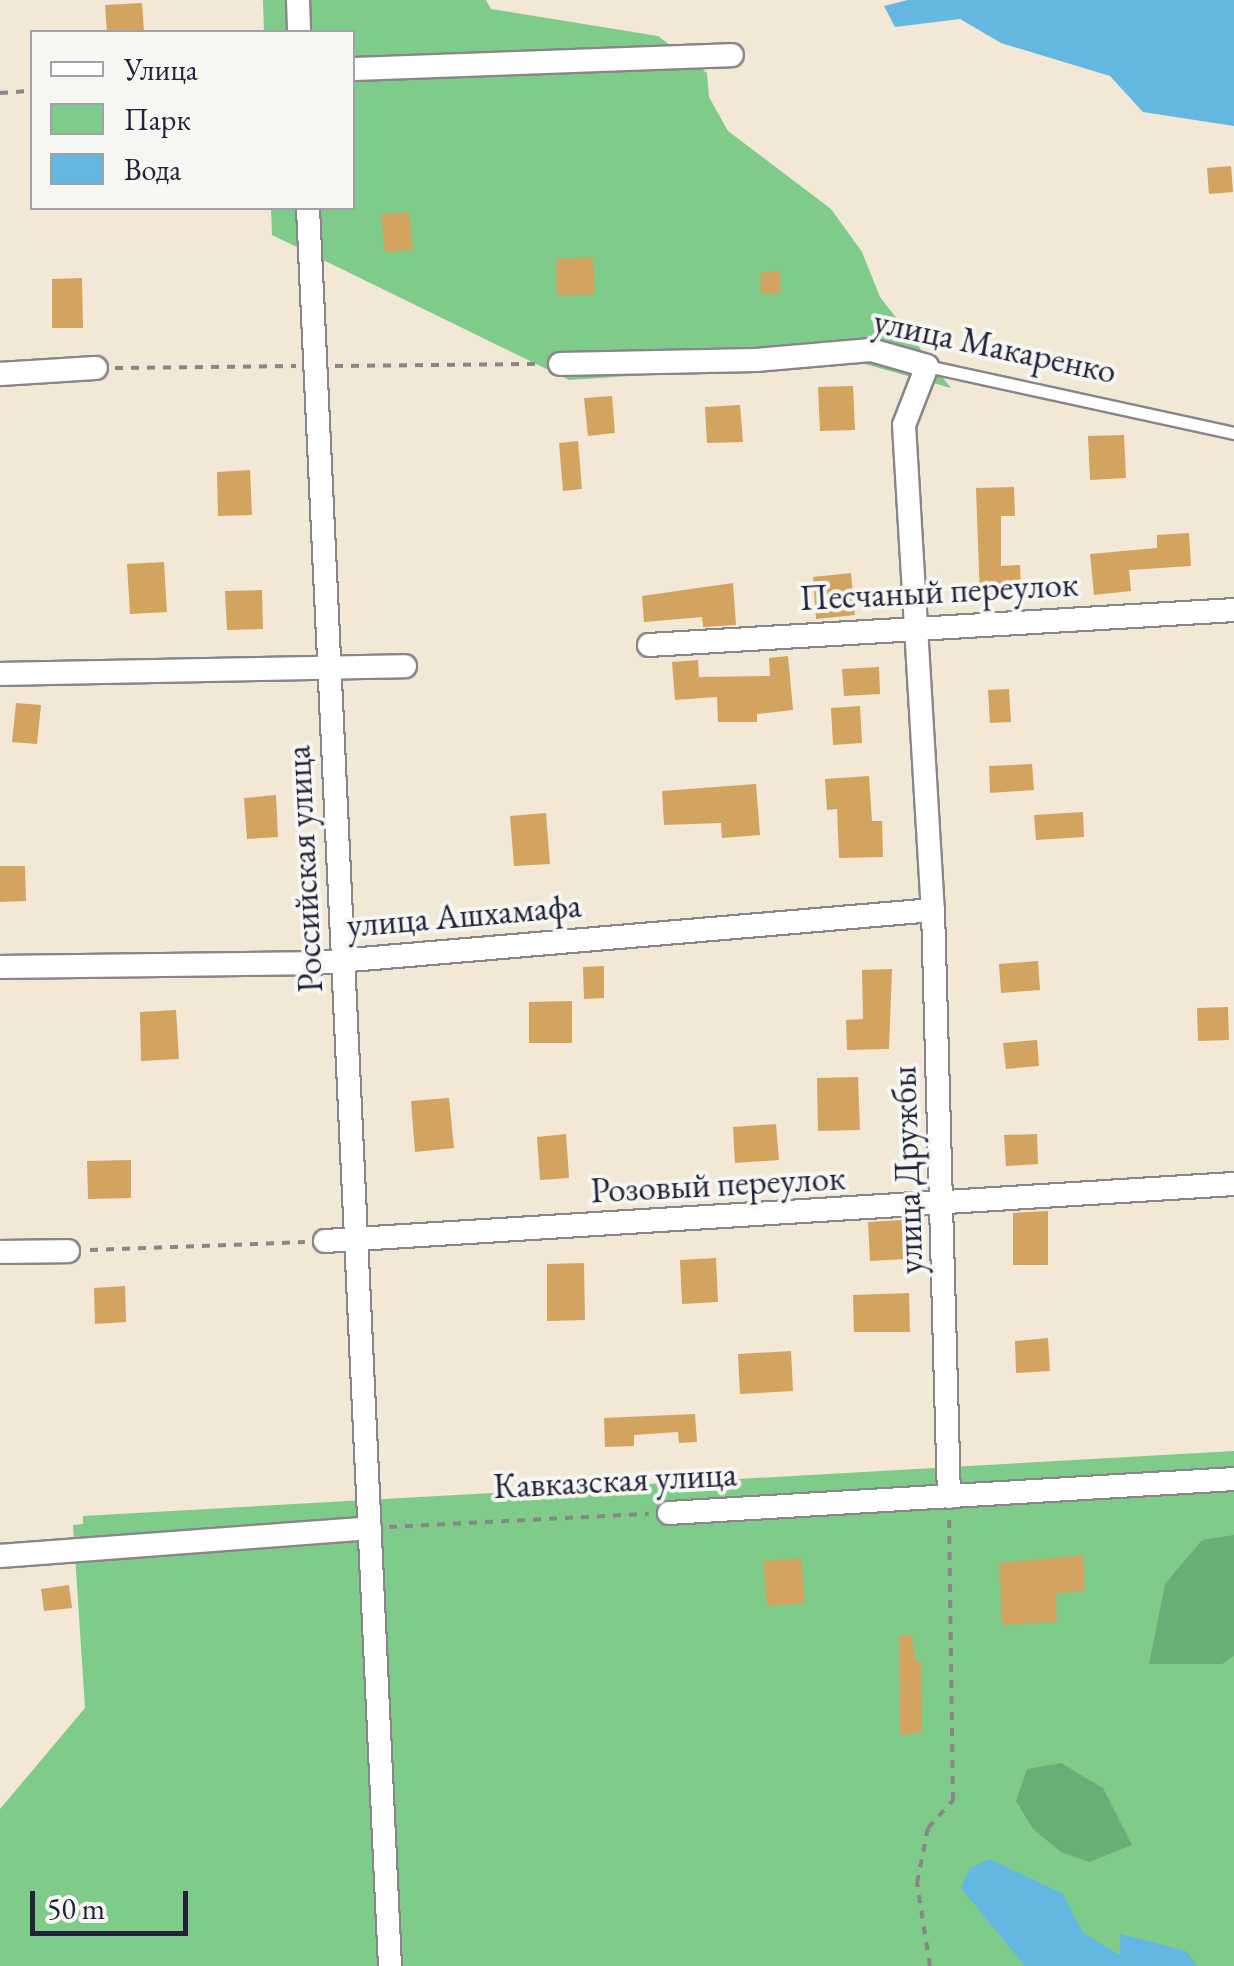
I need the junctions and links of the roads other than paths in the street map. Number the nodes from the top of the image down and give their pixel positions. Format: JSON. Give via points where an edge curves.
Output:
{"nodes":[{"id":1,"x":298,"y":0,"type":"edge"},
{"id":2,"x":300,"y":30,"type":"edge"},
{"id":3,"x":732,"y":54,"type":"dead end"},
{"id":4,"x":355,"y":70,"type":"edge"},
{"id":5,"x":308,"y":210,"type":"edge"},
{"id":6,"x":560,"y":364,"type":"dead end"},
{"id":7,"x":927,"y":366,"type":"junction"},
{"id":8,"x":96,"y":368,"type":"dead end"},
{"id":9,"x":0,"y":374,"type":"edge"},
{"id":10,"x":1234,"y":433,"type":"edge"},
{"id":11,"x":1234,"y":610,"type":"edge"},
{"id":12,"x":914,"y":629,"type":"junction"},
{"id":13,"x":649,"y":645,"type":"dead end"},
{"id":14,"x":405,"y":666,"type":"dead end"},
{"id":15,"x":329,"y":668,"type":"junction"},
{"id":16,"x":0,"y":674,"type":"edge"},
{"id":17,"x":933,"y":910,"type":"junction"},
{"id":18,"x":343,"y":961,"type":"junction"},
{"id":19,"x":0,"y":966,"type":"edge"},
{"id":20,"x":1234,"y":1184,"type":"edge"},
{"id":21,"x":945,"y":1206,"type":"junction"},
{"id":22,"x":356,"y":1240,"type":"junction"},
{"id":23,"x":325,"y":1241,"type":"road end"},
{"id":24,"x":68,"y":1251,"type":"road end"},
{"id":25,"x":0,"y":1252,"type":"edge"},
{"id":26,"x":1234,"y":1480,"type":"edge"},
{"id":27,"x":949,"y":1497,"type":"junction"},
{"id":28,"x":669,"y":1513,"type":"road end"},
{"id":29,"x":370,"y":1528,"type":"junction"},
{"id":30,"x":0,"y":1556,"type":"edge"},
{"id":31,"x":390,"y":1966,"type":"edge"}],
"edges":[{"from":1,"to":2,"type":"street"},
{"from":3,"to":4,"type":"street"},
{"from":5,"to":15,"type":"street","name":"Российская улица"},
{"from":6,"to":7,"type":"street","name":"улица Макаренко","via":[[871,350]]},
{"from":7,"to":10,"type":"lane","name":"улица Макаренко"},
{"from":7,"to":12,"type":"street","name":"улица Дружбы","via":[[904,425]]},
{"from":8,"to":9,"type":"street"},
{"from":11,"to":12,"type":"street","name":"Песчаный переулок"},
{"from":12,"to":13,"type":"street","name":"Песчаный переулок"},
{"from":12,"to":17,"type":"street","name":"улица Дружбы"},
{"from":14,"to":15,"type":"street"},
{"from":15,"to":16,"type":"street"},
{"from":15,"to":18,"type":"street","name":"Российская улица"},
{"from":17,"to":18,"type":"street","name":"улица Ашхамафа"},
{"from":17,"to":21,"type":"street","name":"улица Дружбы"},
{"from":18,"to":19,"type":"street","name":"улица Ашхамафа"},
{"from":18,"to":22,"type":"street","name":"Российская улица"},
{"from":20,"to":21,"type":"street","name":"Розовый переулок"},
{"from":21,"to":22,"type":"street","name":"Розовый переулок"},
{"from":21,"to":27,"type":"street","name":"улица Дружбы"},
{"from":22,"to":23,"type":"street","name":"Розовый переулок"},
{"from":22,"to":29,"type":"street","name":"Российская улица"},
{"from":24,"to":25,"type":"street"},
{"from":26,"to":27,"type":"street","name":"Кавказcкая улица"},
{"from":27,"to":28,"type":"street","name":"Кавказcкая улица"},
{"from":29,"to":30,"type":"street"},
{"from":29,"to":31,"type":"street","name":"Российская улица"}]}
